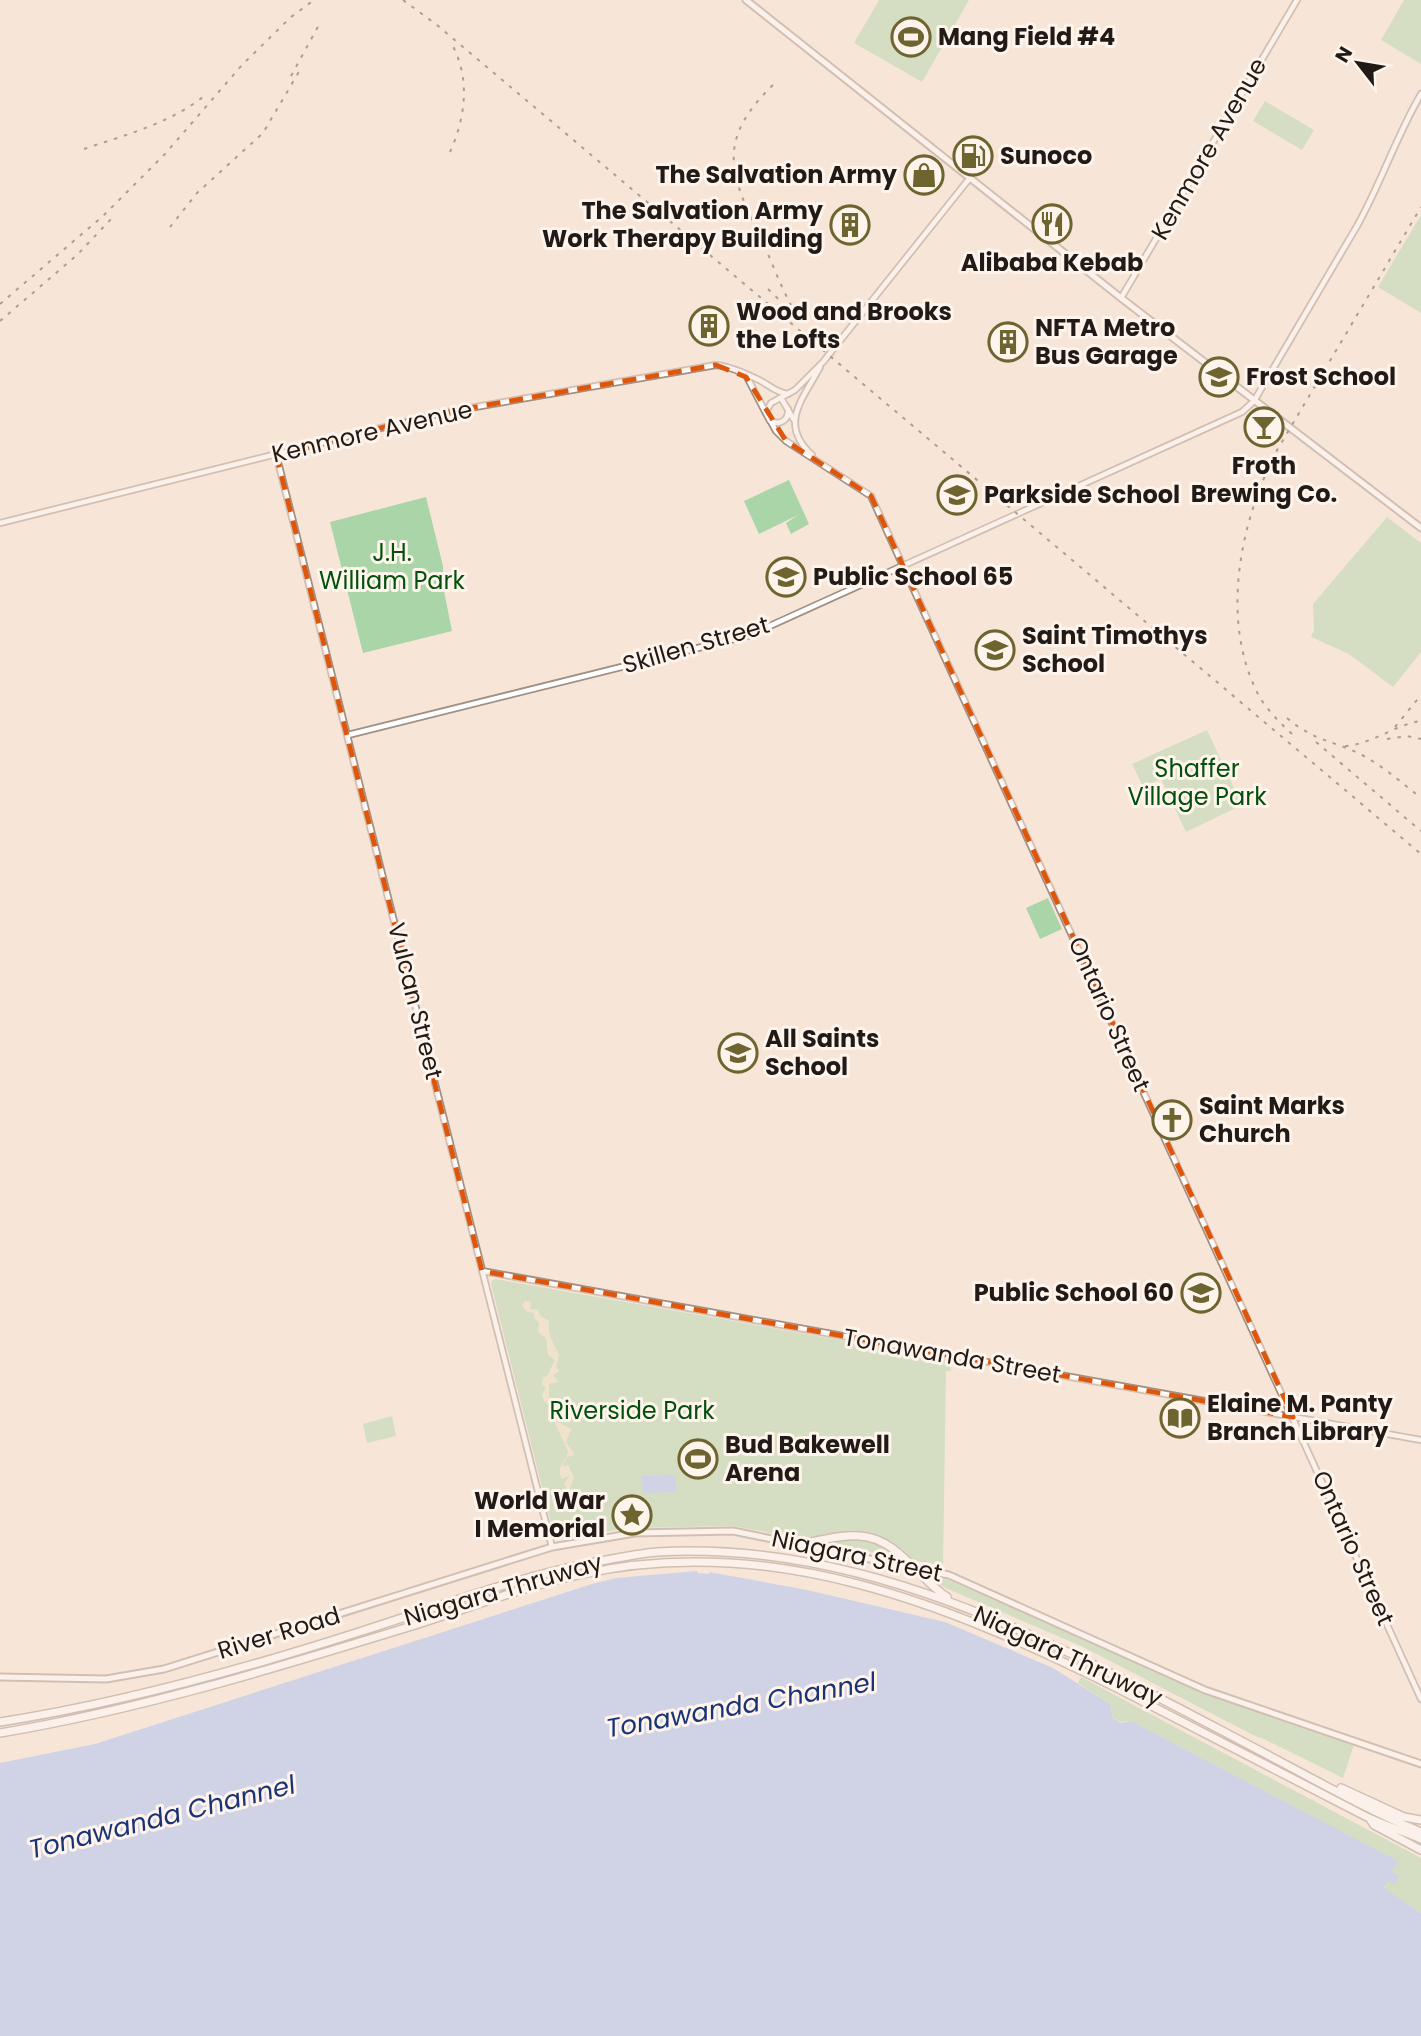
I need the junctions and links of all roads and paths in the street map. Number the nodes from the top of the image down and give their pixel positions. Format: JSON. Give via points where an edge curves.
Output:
{"nodes":[{"id":1,"x":746,"y":0,"type":"edge"},
{"id":2,"x":1297,"y":0,"type":"edge"},
{"id":3,"x":1421,"y":94,"type":"edge"},
{"id":4,"x":969,"y":179,"type":"junction"},
{"id":5,"x":1121,"y":298,"type":"junction"},
{"id":6,"x":823,"y":362,"type":"junction"},
{"id":7,"x":746,"y":377,"type":"junction"},
{"id":8,"x":780,"y":397,"type":"junction"},
{"id":9,"x":1254,"y":401,"type":"junction"},
{"id":10,"x":766,"y":412,"type":"junction"},
{"id":11,"x":791,"y":414,"type":"junction"},
{"id":12,"x":770,"y":420,"type":"junction"},
{"id":13,"x":276,"y":454,"type":"junction"},
{"id":14,"x":823,"y":465,"type":"junction"},
{"id":15,"x":0,"y":523,"type":"edge"},
{"id":16,"x":1421,"y":528,"type":"edge"},
{"id":17,"x":904,"y":566,"type":"junction"},
{"id":18,"x":348,"y":735,"type":"junction"},
{"id":19,"x":482,"y":1271,"type":"junction"},
{"id":20,"x":1293,"y":1417,"type":"junction"},
{"id":21,"x":1421,"y":1440,"type":"edge"},
{"id":22,"x":800,"y":1544,"type":"junction"},
{"id":23,"x":552,"y":1547,"type":"junction"},
{"id":24,"x":957,"y":1603,"type":"junction"},
{"id":25,"x":0,"y":1676,"type":"edge"},
{"id":26,"x":1421,"y":1699,"type":"edge"},
{"id":27,"x":0,"y":1722,"type":"edge"},
{"id":28,"x":0,"y":1733,"type":"edge"},
{"id":29,"x":1421,"y":1765,"type":"edge"},
{"id":30,"x":1301,"y":1773,"type":"junction"},
{"id":31,"x":1369,"y":1818,"type":"junction"},
{"id":32,"x":1421,"y":1820,"type":"edge"},
{"id":33,"x":1421,"y":1832,"type":"edge"},
{"id":34,"x":1421,"y":1839,"type":"edge"},
{"id":35,"x":1421,"y":1850,"type":"edge"}],
"edges":[{"from":1,"to":4,"type":"main road"},
{"from":2,"to":5,"type":"street","name":"Kenmore Avenue"},
{"from":3,"to":9,"type":"street","via":[[1357,226]]},
{"from":4,"to":5,"type":"main road"},
{"from":4,"to":6,"type":"street","name":"Kenmore Avenue"},
{"from":5,"to":9,"type":"main road"},
{"from":6,"to":8,"type":"street","name":"Kenmore Avenue"},
{"from":6,"to":11,"type":"street","name":"Kenmore Avenue"},
{"from":7,"to":8,"type":"street","name":"Kenmore Avenue"},
{"from":7,"to":10,"type":"street"},
{"from":7,"to":13,"type":"street","name":"Kenmore Avenue","via":[[716,365],[441,413]]},
{"from":8,"to":10,"type":"street"},
{"from":8,"to":11,"type":"street"},
{"from":9,"to":16,"type":"main road"},
{"from":9,"to":17,"type":"street","name":"Skillen Street","via":[[1225,420]]},
{"from":10,"to":12,"type":"street"},
{"from":11,"to":12,"type":"street","via":[[779,423]]},
{"from":11,"to":14,"type":"street","name":"Ontario Street","via":[[799,441]]},
{"from":12,"to":14,"type":"street","name":"Ontario Street","via":[[786,441]]},
{"from":13,"to":15,"type":"street","name":"Kenmore Avenue"},
{"from":13,"to":18,"type":"street","name":"Vulcan Street"},
{"from":14,"to":17,"type":"street","name":"Ontario Street","via":[[871,496]]},
{"from":17,"to":18,"type":"street","name":"Skillen Street","via":[[750,635]]},
{"from":17,"to":20,"type":"street","name":"Ontario Street"},
{"from":18,"to":19,"type":"street","name":"Vulcan Street"},
{"from":19,"to":20,"type":"street","name":"Tonawanda Street"},
{"from":19,"to":23,"type":"street","name":"Vulcan Street"},
{"from":20,"to":21,"type":"street","name":"Tonawanda Street"},
{"from":20,"to":26,"type":"street","name":"Ontario Street"},
{"from":22,"to":23,"type":"main road","name":"Niagara Street","via":[[726,1530],[635,1533]]},
{"from":22,"to":24,"type":"highway","via":[[851,1536],[873,1538]]},
{"from":22,"to":29,"type":"main road","name":"Niagara Street","bridge":true,"via":[[949,1575],[1205,1690]]},
{"from":23,"to":25,"type":"main road","name":"River Road","via":[[164,1669],[106,1679]]},
{"from":24,"to":27,"type":"highway","name":"Niagara Thruway","via":[[800,1561],[727,1552],[655,1552],[521,1580],[192,1682],[76,1710]]},
{"from":24,"to":30,"type":"highway","name":"Niagara Thruway","via":[[1051,1643]]},
{"from":28,"to":31,"type":"highway","name":"Niagara Thruway","via":[[107,1713],[293,1663],[583,1573],[657,1564],[732,1563],[843,1579],[971,1620],[1058,1658]]},
{"from":30,"to":32,"type":"highway"},
{"from":30,"to":33,"type":"highway","name":"Niagara Thruway"},
{"from":31,"to":34,"type":"highway","name":"Niagara Thruway"},
{"from":31,"to":35,"type":"highway"}]}
